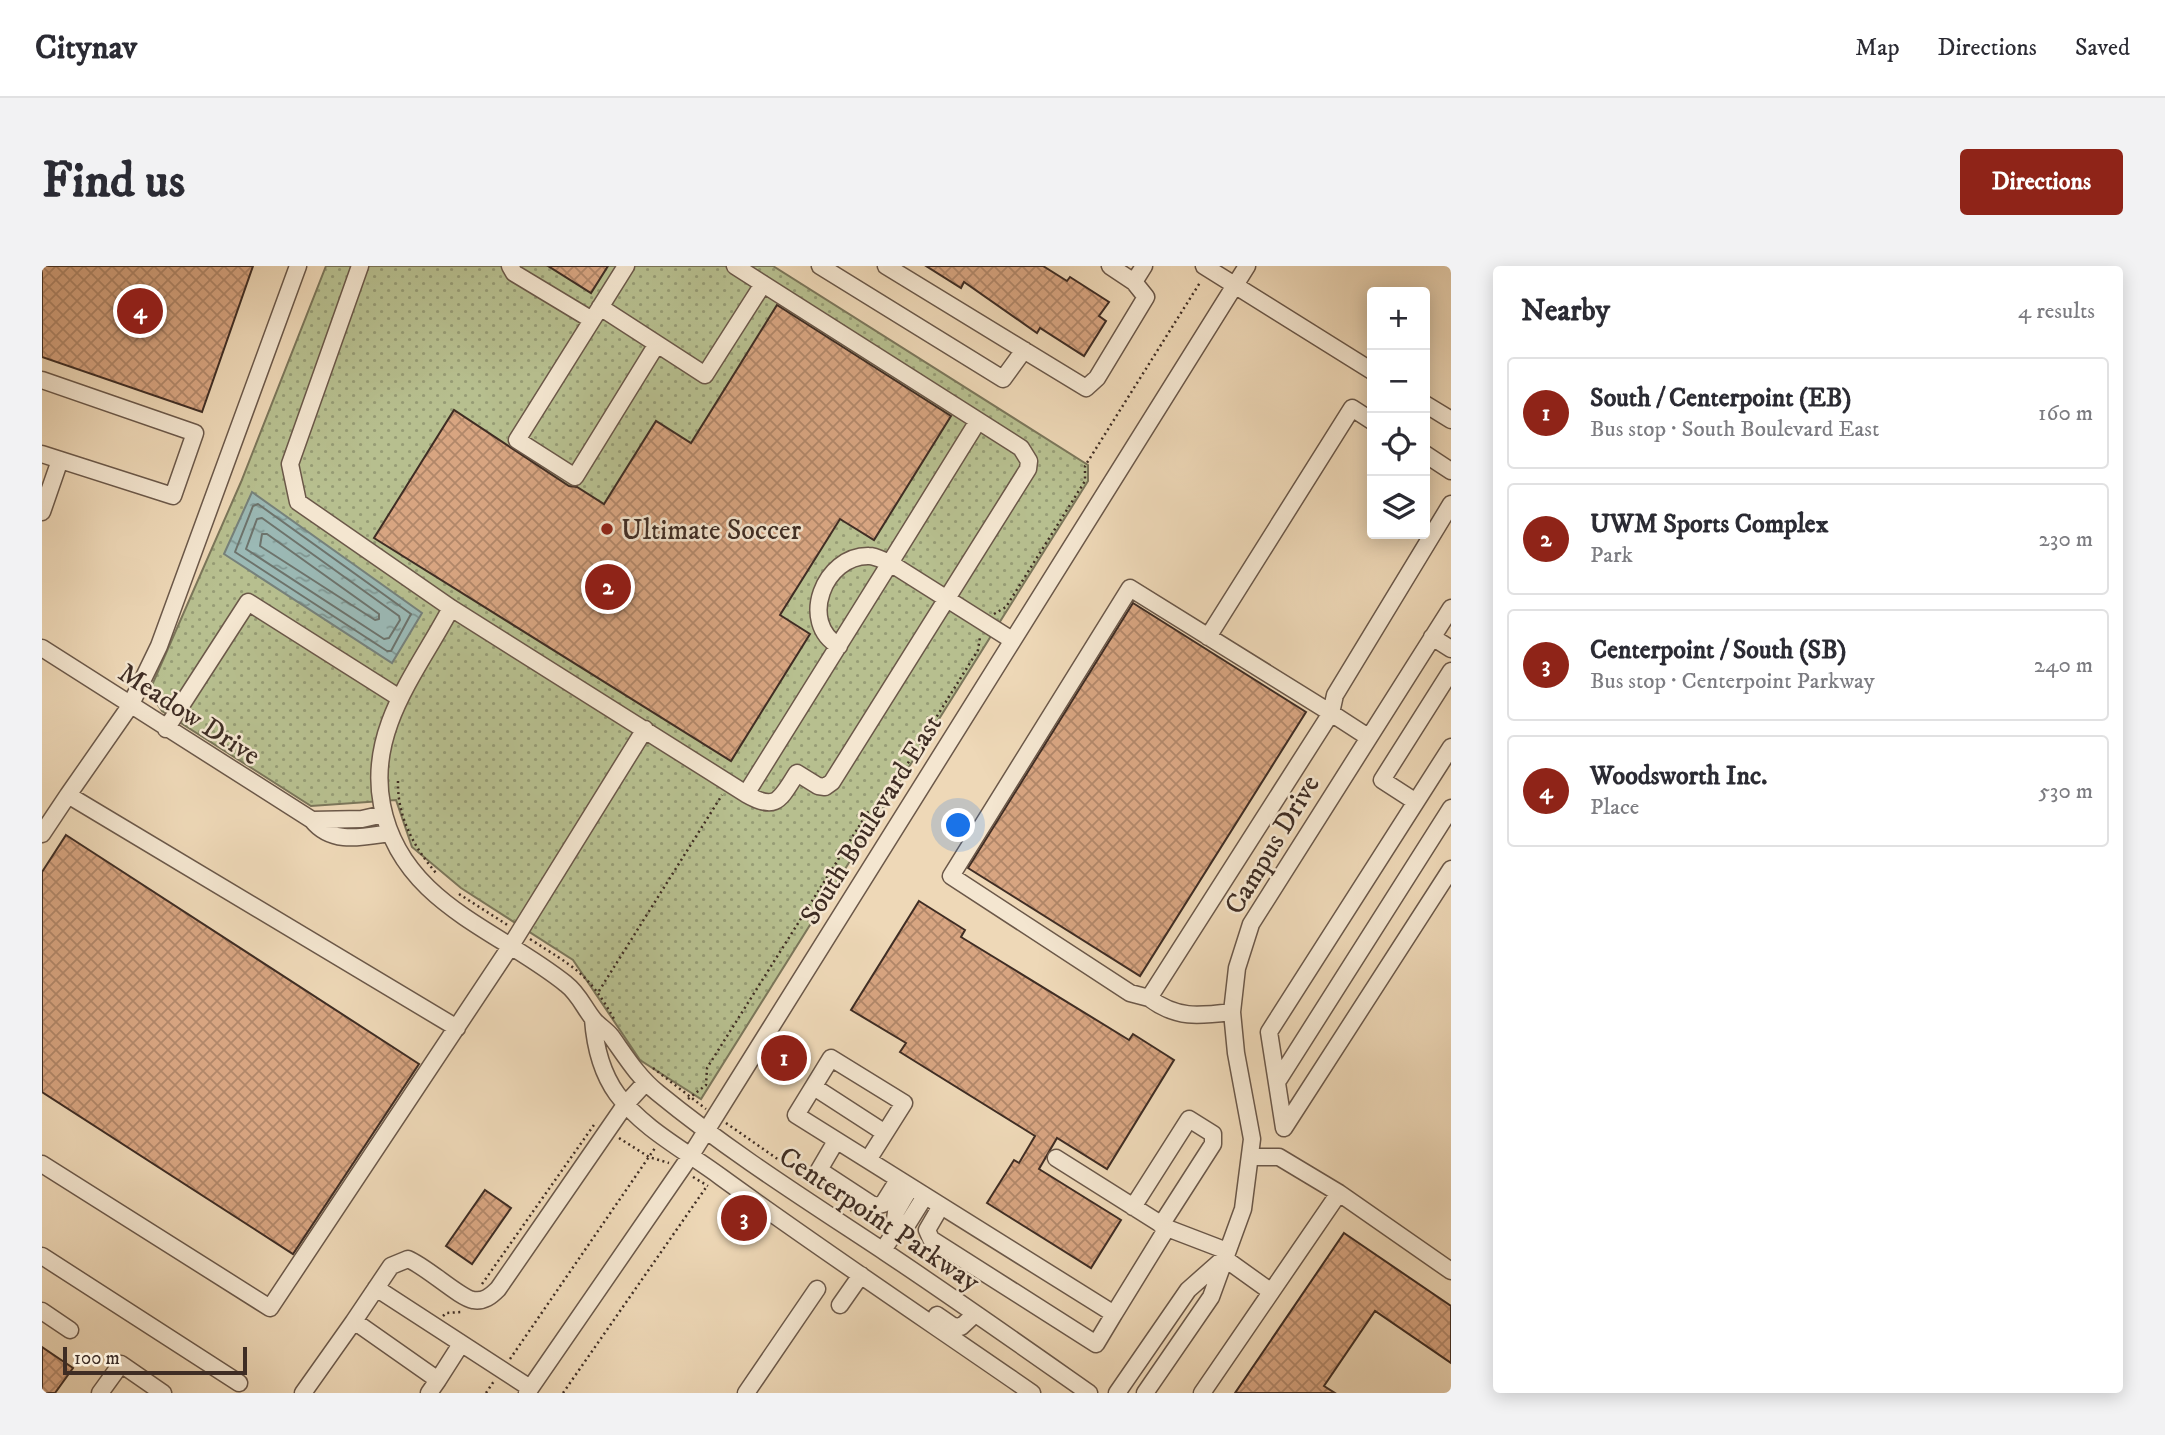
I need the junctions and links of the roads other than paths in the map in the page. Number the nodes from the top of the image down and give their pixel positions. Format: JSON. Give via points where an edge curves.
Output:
{"nodes":[{"id":1,"x":298,"y":266,"type":"edge"},
{"id":2,"x":360,"y":266,"type":"edge"},
{"id":3,"x":510,"y":266,"type":"edge"},
{"id":4,"x":626,"y":266,"type":"edge"},
{"id":5,"x":735,"y":266,"type":"edge"},
{"id":6,"x":820,"y":266,"type":"edge"},
{"id":7,"x":886,"y":266,"type":"edge"},
{"id":8,"x":1110,"y":266,"type":"edge"},
{"id":9,"x":1144,"y":266,"type":"edge"},
{"id":10,"x":1247,"y":266,"type":"edge"},
{"id":11,"x":1203,"y":273,"type":"edge"},
{"id":12,"x":1135,"y":282,"type":"junction"},
{"id":13,"x":764,"y":284,"type":"junction"},
{"id":14,"x":1235,"y":285,"type":"junction"},
{"id":15,"x":596,"y":314,"type":"junction"},
{"id":16,"x":657,"y":344,"type":"junction"},
{"id":17,"x":1024,"y":350,"type":"junction"},
{"id":18,"x":1367,"y":368,"type":"edge"},
{"id":19,"x":42,"y":380,"type":"edge"},
{"id":20,"x":1430,"y":407,"type":"edge"},
{"id":21,"x":1367,"y":418,"type":"edge"},
{"id":22,"x":1451,"y":420,"type":"edge"},
{"id":23,"x":978,"y":421,"type":"junction"},
{"id":24,"x":42,"y":454,"type":"edge"},
{"id":25,"x":1430,"y":457,"type":"edge"},
{"id":26,"x":60,"y":460,"type":"junction"},
{"id":27,"x":1451,"y":471,"type":"edge"},
{"id":28,"x":1451,"y":504,"type":"edge"},
{"id":29,"x":42,"y":512,"type":"edge"},
{"id":30,"x":890,"y":563,"type":"junction"},
{"id":31,"x":947,"y":598,"type":"junction"},
{"id":32,"x":451,"y":608,"type":"junction"},
{"id":33,"x":1451,"y":608,"type":"edge"},
{"id":34,"x":1208,"y":637,"type":"junction"},
{"id":35,"x":1433,"y":637,"type":"junction"},
{"id":36,"x":1012,"y":640,"type":"junction"},
{"id":37,"x":839,"y":646,"type":"junction"},
{"id":38,"x":42,"y":648,"type":"edge"},
{"id":39,"x":1451,"y":649,"type":"edge"},
{"id":40,"x":1451,"y":671,"type":"edge"},
{"id":41,"x":398,"y":697,"type":"junction"},
{"id":42,"x":130,"y":706,"type":"junction"},
{"id":43,"x":1331,"y":713,"type":"junction"},
{"id":44,"x":166,"y":729,"type":"junction"},
{"id":45,"x":645,"y":729,"type":"junction"},
{"id":46,"x":1368,"y":737,"type":"junction"},
{"id":47,"x":1451,"y":747,"type":"edge"},
{"id":48,"x":746,"y":794,"type":"junction"},
{"id":49,"x":68,"y":795,"type":"junction"},
{"id":50,"x":1416,"y":803,"type":"junction"},
{"id":51,"x":1451,"y":808,"type":"edge"},
{"id":52,"x":384,"y":814,"type":"junction"},
{"id":53,"x":312,"y":820,"type":"junction"},
{"id":54,"x":390,"y":833,"type":"junction"},
{"id":55,"x":42,"y":834,"type":"edge"},
{"id":56,"x":1451,"y":869,"type":"edge"},
{"id":57,"x":510,"y":947,"type":"junction"},
{"id":58,"x":1149,"y":998,"type":"junction"},
{"id":59,"x":1232,"y":1012,"type":"junction"},
{"id":60,"x":593,"y":1019,"type":"junction"},
{"id":61,"x":457,"y":1028,"type":"junction"},
{"id":62,"x":1279,"y":1079,"type":"junction"},
{"id":63,"x":646,"y":1082,"type":"junction"},
{"id":64,"x":814,"y":1087,"type":"junction"},
{"id":65,"x":625,"y":1105,"type":"junction"},
{"id":66,"x":706,"y":1130,"type":"junction"},
{"id":67,"x":885,"y":1132,"type":"junction"},
{"id":68,"x":836,"y":1141,"type":"junction"},
{"id":69,"x":691,"y":1155,"type":"junction"},
{"id":70,"x":1251,"y":1157,"type":"junction"},
{"id":71,"x":1056,"y":1158,"type":"dead end"},
{"id":72,"x":868,"y":1160,"type":"junction"},
{"id":73,"x":42,"y":1164,"type":"edge"},
{"id":74,"x":786,"y":1187,"type":"junction"},
{"id":75,"x":911,"y":1188,"type":"junction"},
{"id":76,"x":1339,"y":1193,"type":"junction"},
{"id":77,"x":941,"y":1206,"type":"junction"},
{"id":78,"x":1133,"y":1207,"type":"junction"},
{"id":79,"x":767,"y":1211,"type":"junction"},
{"id":80,"x":1164,"y":1227,"type":"junction"},
{"id":81,"x":883,"y":1250,"type":"junction"},
{"id":82,"x":1226,"y":1254,"type":"junction"},
{"id":83,"x":42,"y":1256,"type":"edge"},
{"id":84,"x":1451,"y":1271,"type":"edge"},
{"id":85,"x":865,"y":1278,"type":"junction"},
{"id":86,"x":376,"y":1287,"type":"junction"},
{"id":87,"x":817,"y":1289,"type":"dead end"},
{"id":88,"x":1270,"y":1291,"type":"junction"},
{"id":89,"x":840,"y":1305,"type":"dead end"},
{"id":90,"x":42,"y":1311,"type":"edge"},
{"id":91,"x":975,"y":1314,"type":"junction"},
{"id":92,"x":1114,"y":1314,"type":"junction"},
{"id":93,"x":354,"y":1321,"type":"junction"},
{"id":94,"x":70,"y":1330,"type":"dead end"},
{"id":95,"x":461,"y":1344,"type":"junction"},
{"id":96,"x":239,"y":1383,"type":"dead end"},
{"id":97,"x":433,"y":1386,"type":"edge"},
{"id":98,"x":528,"y":1390,"type":"edge"},
{"id":99,"x":100,"y":1393,"type":"edge"},
{"id":100,"x":163,"y":1393,"type":"edge"},
{"id":101,"x":303,"y":1393,"type":"edge"},
{"id":102,"x":746,"y":1393,"type":"edge"},
{"id":103,"x":1032,"y":1393,"type":"edge"},
{"id":104,"x":1089,"y":1393,"type":"edge"},
{"id":105,"x":1116,"y":1393,"type":"edge"},
{"id":106,"x":1145,"y":1393,"type":"edge"},
{"id":107,"x":1202,"y":1393,"type":"edge"}],
"edges":[{"from":1,"to":42,"type":"street","via":[[159,646]]},
{"from":2,"to":32,"type":"street","via":[[290,464],[298,502]]},
{"from":3,"to":15,"type":"street","via":[[514,273]]},
{"from":4,"to":15,"type":"street"},
{"from":5,"to":13,"type":"street"},
{"from":6,"to":17,"type":"street","via":[[1003,379]]},
{"from":7,"to":17,"type":"street"},
{"from":8,"to":12,"type":"street"},
{"from":9,"to":12,"type":"street"},
{"from":10,"to":14,"type":"street","name":"South Boulevard East"},
{"from":11,"to":14,"type":"street"},
{"from":12,"to":17,"type":"street","via":[[1146,297],[1097,378],[1086,388]]},
{"from":13,"to":16,"type":"street","via":[[705,375]]},
{"from":13,"to":23,"type":"street"},
{"from":14,"to":18,"type":"street"},
{"from":14,"to":36,"type":"street","name":"South Boulevard East"},
{"from":15,"to":16,"type":"street"},
{"from":15,"to":16,"type":"street","via":[[517,440],[575,477]]},
{"from":19,"to":26,"type":"street","via":[[195,433],[173,496]]},
{"from":20,"to":22,"type":"street"},
{"from":21,"to":34,"type":"street","via":[[1352,408]]},
{"from":23,"to":30,"type":"street"},
{"from":23,"to":31,"type":"street","via":[[1021,448],[1028,469]]},
{"from":24,"to":26,"type":"street"},
{"from":25,"to":27,"type":"street"},
{"from":26,"to":29,"type":"street"},
{"from":28,"to":43,"type":"street","via":[[1335,695]]},
{"from":30,"to":31,"type":"street"},
{"from":30,"to":37,"type":"street"},
{"from":30,"to":37,"type":"street","via":[[869,556],[840,565],[824,581],[821,624],[830,641]]},
{"from":31,"to":36,"type":"street"},
{"from":31,"to":48,"type":"street","via":[[832,782],[818,786],[797,773],[780,799],[771,804]]},
{"from":32,"to":41,"type":"street","name":"Centerpoint Parkway"},
{"from":32,"to":45,"type":"street"},
{"from":33,"to":35,"type":"street","name":"Campus Drive"},
{"from":34,"to":43,"type":"street"},
{"from":34,"to":58,"type":"street","via":[[1130,588],[951,876],[1130,993]]},
{"from":35,"to":39,"type":"street"},
{"from":35,"to":46,"type":"street","name":"Campus Drive"},
{"from":36,"to":66,"type":"street","name":"South Boulevard East"},
{"from":37,"to":48,"type":"street"},
{"from":38,"to":42,"type":"street","name":"Meadow Drive"},
{"from":40,"to":50,"type":"street","via":[[1382,779]]},
{"from":41,"to":44,"type":"street","via":[[247,602]]},
{"from":41,"to":52,"type":"street","name":"Centerpoint Parkway","via":[[380,771]]},
{"from":42,"to":44,"type":"street","name":"Meadow Drive"},
{"from":42,"to":49,"type":"street"},
{"from":43,"to":46,"type":"street"},
{"from":43,"to":58,"type":"street"},
{"from":44,"to":53,"type":"street","name":"Meadow Drive"},
{"from":45,"to":48,"type":"street"},
{"from":45,"to":57,"type":"street"},
{"from":46,"to":59,"type":"street","name":"Campus Drive","via":[[1251,924],[1237,968]]},
{"from":47,"to":50,"type":"street"},
{"from":49,"to":55,"type":"street"},
{"from":49,"to":61,"type":"street"},
{"from":50,"to":62,"type":"street","via":[[1269,1032]]},
{"from":51,"to":62,"type":"street"},
{"from":52,"to":53,"type":"street"},
{"from":52,"to":54,"type":"street","name":"Centerpoint Parkway"},
{"from":53,"to":54,"type":"street","name":"Meadow Drive","via":[[326,833],[341,838]]},
{"from":54,"to":57,"type":"street","name":"Centerpoint Parkway","via":[[408,865],[433,894]]},
{"from":56,"to":62,"type":"street","via":[[1284,1128]]},
{"from":57,"to":60,"type":"street","name":"Centerpoint Parkway","via":[[568,985]]},
{"from":57,"to":61,"type":"street"},
{"from":58,"to":59,"type":"street","via":[[1179,1014]]},
{"from":59,"to":70,"type":"street","name":"Campus Drive","via":[[1250,1119]]},
{"from":60,"to":63,"type":"street","name":"Centerpoint Parkway"},
{"from":60,"to":65,"type":"street","name":"Centerpoint Parkway","via":[[601,1064]]},
{"from":61,"to":73,"type":"street","via":[[271,1308]]},
{"from":63,"to":65,"type":"street"},
{"from":63,"to":66,"type":"street","name":"Centerpoint Parkway"},
{"from":64,"to":67,"type":"street"},
{"from":64,"to":67,"type":"street","via":[[831,1058],[904,1103]]},
{"from":64,"to":68,"type":"street","via":[[796,1115]]},
{"from":65,"to":69,"type":"street","name":"Centerpoint Parkway"},
{"from":65,"to":86,"type":"street","via":[[487,1299],[471,1300],[424,1265],[408,1259],[391,1266]]},
{"from":66,"to":69,"type":"street","name":"South Boulevard East"},
{"from":66,"to":74,"type":"street","name":"Centerpoint Parkway"},
{"from":67,"to":72,"type":"street"},
{"from":68,"to":72,"type":"street"},
{"from":68,"to":75,"type":"street","via":[[818,1170],[874,1206]]},
{"from":69,"to":79,"type":"street","name":"Centerpoint Parkway"},
{"from":69,"to":98,"type":"street","name":"South Boulevard East"},
{"from":70,"to":76,"type":"street","via":[[1279,1157]]},
{"from":70,"to":82,"type":"street","name":"Campus Drive","via":[[1243,1209]]},
{"from":71,"to":78,"type":"street"},
{"from":72,"to":75,"type":"street"},
{"from":74,"to":79,"type":"street"},
{"from":74,"to":81,"type":"street","name":"Centerpoint Parkway"},
{"from":75,"to":77,"type":"street"},
{"from":75,"to":81,"type":"street","via":[[905,1228],[893,1235]]},
{"from":76,"to":84,"type":"street"},
{"from":76,"to":88,"type":"street"},
{"from":77,"to":92,"type":"street"},
{"from":77,"to":92,"type":"street","via":[[927,1230],[930,1239],[1096,1344]]},
{"from":78,"to":80,"type":"street"},
{"from":78,"to":80,"type":"street","via":[[1189,1119],[1213,1134],[1213,1144]]},
{"from":79,"to":85,"type":"street","name":"Centerpoint Parkway"},
{"from":80,"to":82,"type":"street"},
{"from":80,"to":92,"type":"street"},
{"from":81,"to":91,"type":"street","name":"Centerpoint Parkway"},
{"from":82,"to":88,"type":"street"},
{"from":82,"to":105,"type":"street","name":"Campus Drive","via":[[1188,1290]]},
{"from":82,"to":106,"type":"street","name":"Campus Drive","via":[[1211,1297]]},
{"from":83,"to":96,"type":"street"},
{"from":85,"to":89,"type":"street"},
{"from":85,"to":91,"type":"street","via":[[903,1292],[953,1326],[961,1327]]},
{"from":85,"to":103,"type":"street","name":"Centerpoint Parkway"},
{"from":86,"to":93,"type":"street"},
{"from":86,"to":95,"type":"street"},
{"from":87,"to":102,"type":"street"},
{"from":88,"to":107,"type":"street"},
{"from":90,"to":94,"type":"street"},
{"from":91,"to":104,"type":"street","name":"Centerpoint Parkway"},
{"from":93,"to":97,"type":"street"},
{"from":93,"to":101,"type":"street"},
{"from":95,"to":97,"type":"street"},
{"from":95,"to":98,"type":"street"},
{"from":99,"to":100,"type":"street","via":[[121,1364]]}]}
